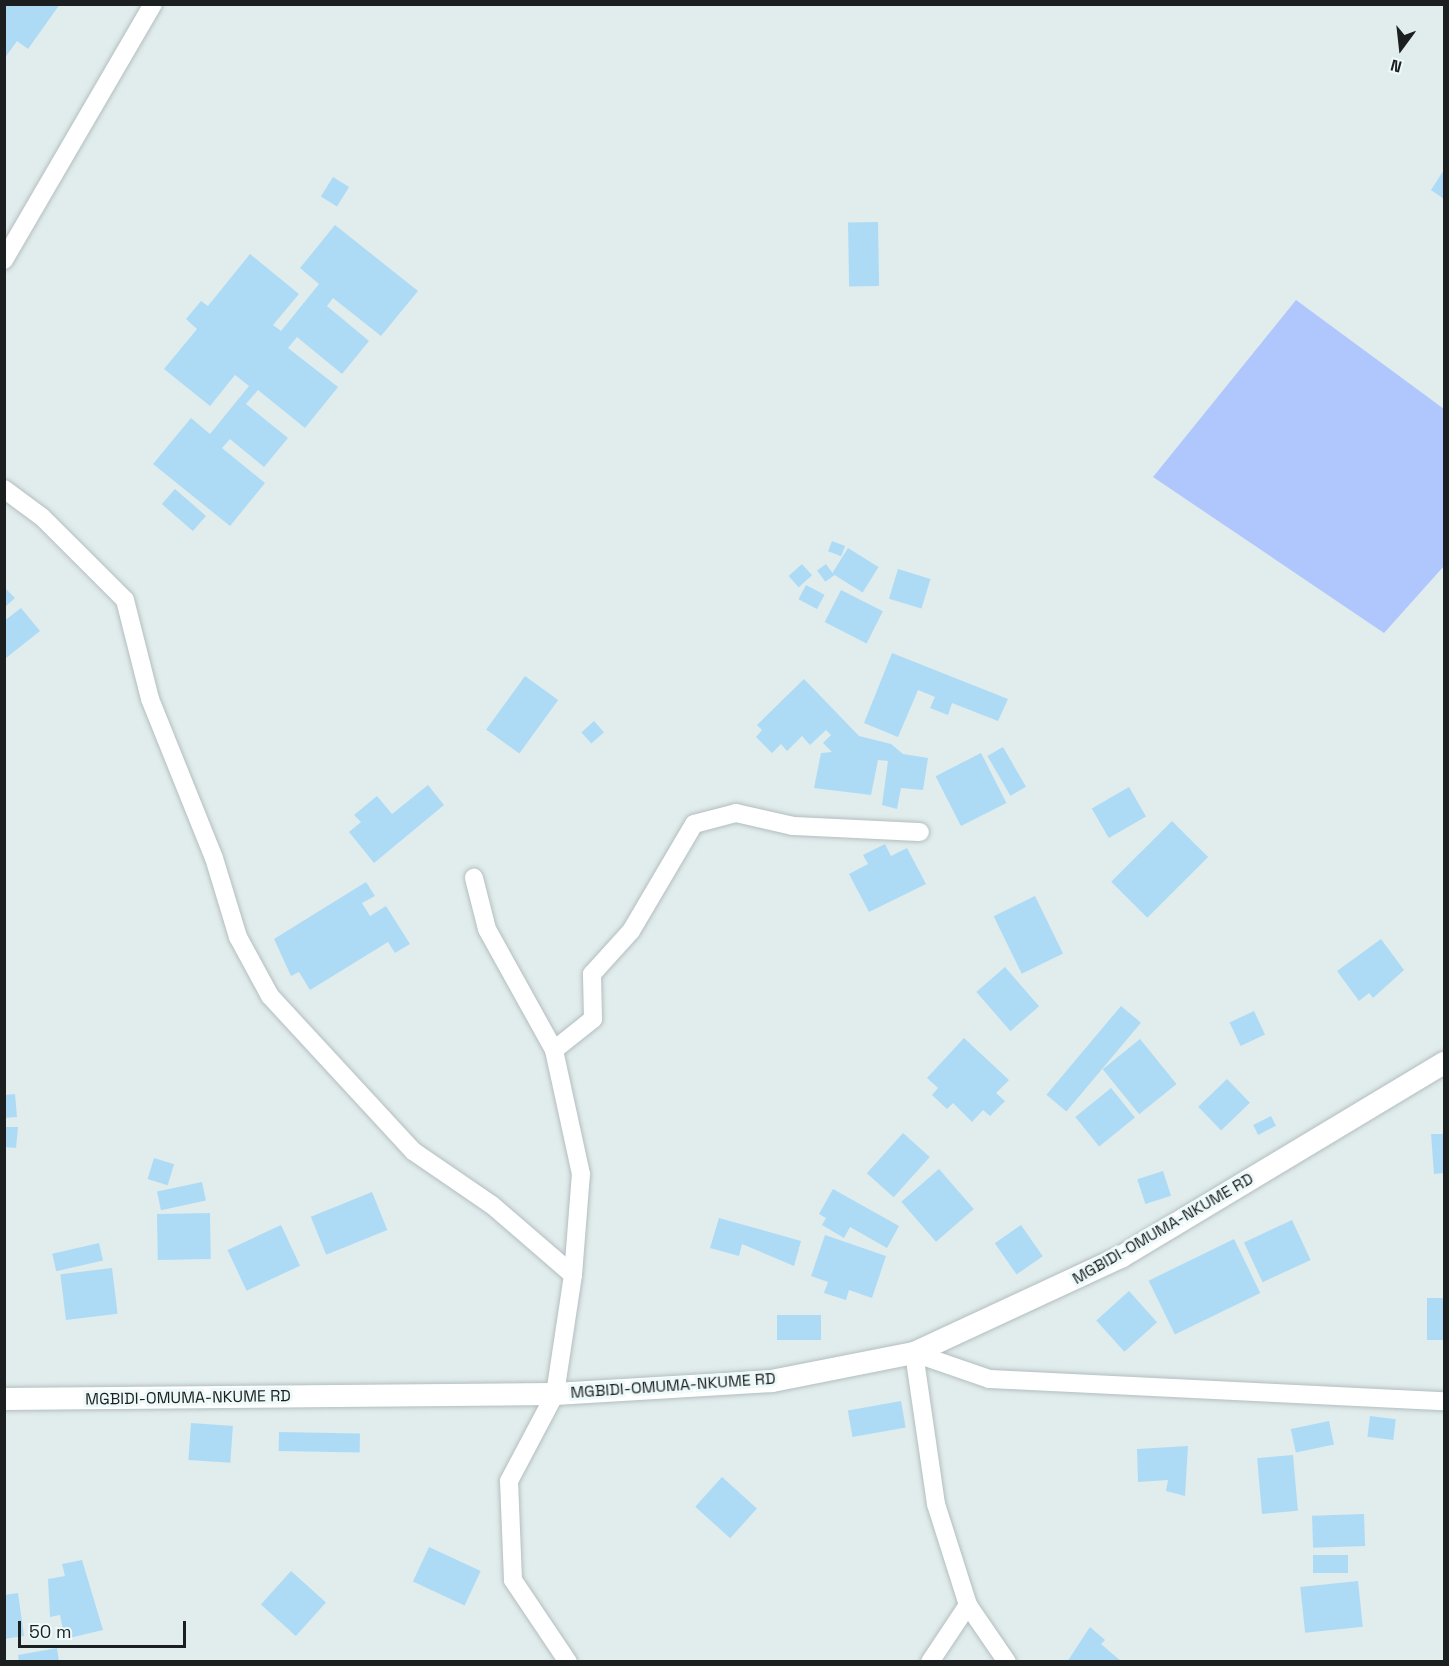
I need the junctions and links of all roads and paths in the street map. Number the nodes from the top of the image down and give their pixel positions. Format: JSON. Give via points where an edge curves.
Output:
{"nodes":[{"id":1,"x":153,"y":4,"type":"edge"},
{"id":2,"x":4,"y":260,"type":"edge"},
{"id":3,"x":4,"y":489,"type":"edge"},
{"id":4,"x":920,"y":832,"type":"dead end"},
{"id":5,"x":474,"y":878,"type":"dead end"},
{"id":6,"x":554,"y":1050,"type":"junction"},
{"id":7,"x":1444,"y":1063,"type":"edge"},
{"id":8,"x":573,"y":1275,"type":"junction"},
{"id":9,"x":914,"y":1353,"type":"junction"},
{"id":10,"x":555,"y":1394,"type":"junction"},
{"id":11,"x":4,"y":1399,"type":"edge"},
{"id":12,"x":1444,"y":1401,"type":"edge"},
{"id":13,"x":968,"y":1605,"type":"junction"},
{"id":14,"x":568,"y":1662,"type":"edge"},
{"id":15,"x":930,"y":1662,"type":"edge"},
{"id":16,"x":1007,"y":1662,"type":"edge"}],
"edges":[{"from":1,"to":2,"type":"street"},
{"from":3,"to":8,"type":"street","via":[[42,517],[125,600],[150,699],[214,858],[238,937],[270,996],[413,1150],[492,1205]]},
{"from":4,"to":6,"type":"street","via":[[793,826],[736,813],[694,824],[631,931],[592,974],[593,1019]]},
{"from":5,"to":6,"type":"street","via":[[487,929]]},
{"from":6,"to":8,"type":"street","via":[[581,1174]]},
{"from":7,"to":9,"type":"street","name":"MGBIDI-OMUMA-NKUME RD","via":[[1121,1257]]},
{"from":8,"to":10,"type":"street"},
{"from":9,"to":10,"type":"street","name":"MGBIDI-OMUMA-NKUME RD","via":[[772,1381]]},
{"from":9,"to":12,"type":"street","via":[[989,1378]]},
{"from":9,"to":13,"type":"street","via":[[936,1504]]},
{"from":10,"to":11,"type":"street","name":"MGBIDI-OMUMA-NKUME RD"},
{"from":10,"to":14,"type":"street","via":[[509,1481],[513,1580]]},
{"from":13,"to":15,"type":"street"},
{"from":13,"to":16,"type":"street"}]}
